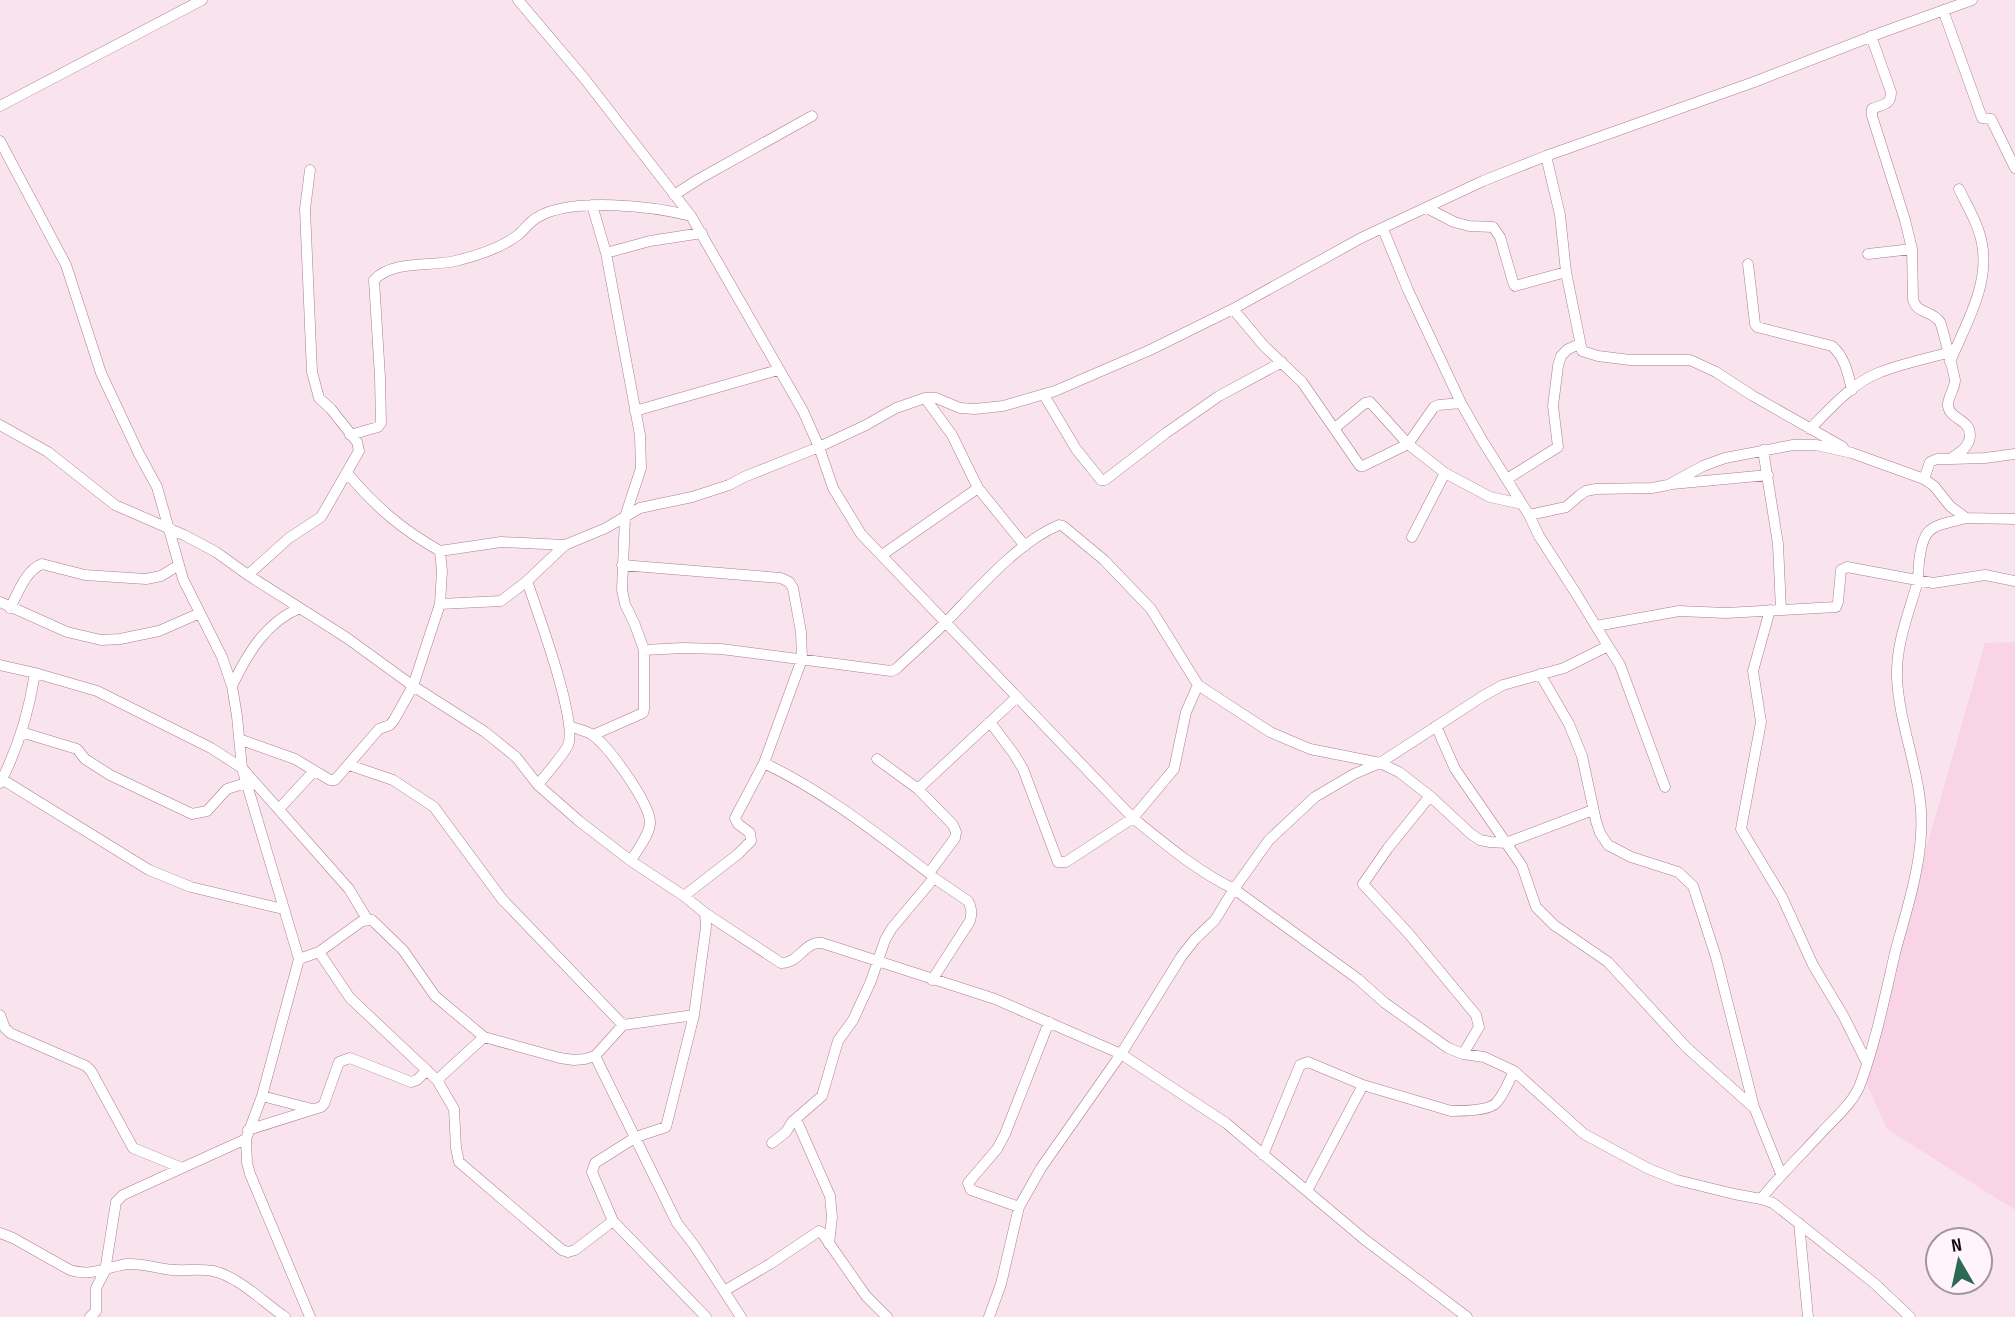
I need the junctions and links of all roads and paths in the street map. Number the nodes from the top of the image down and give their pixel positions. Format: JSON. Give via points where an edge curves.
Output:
{"nodes":[{"id":1,"x":202,"y":0,"type":"edge"},
{"id":2,"x":517,"y":0,"type":"edge"},
{"id":3,"x":1972,"y":0,"type":"edge"},
{"id":4,"x":1943,"y":10,"type":"junction"},
{"id":5,"x":1871,"y":36,"type":"junction"},
{"id":6,"x":0,"y":106,"type":"edge"},
{"id":7,"x":812,"y":116,"type":"dead end"},
{"id":8,"x":0,"y":141,"type":"edge"},
{"id":9,"x":1545,"y":156,"type":"junction"},
{"id":10,"x":2015,"y":168,"type":"edge"},
{"id":11,"x":310,"y":170,"type":"dead end"},
{"id":12,"x":1959,"y":189,"type":"dead end"},
{"id":13,"x":674,"y":195,"type":"junction"},
{"id":14,"x":592,"y":205,"type":"junction"},
{"id":15,"x":1427,"y":208,"type":"junction"},
{"id":16,"x":691,"y":216,"type":"junction"},
{"id":17,"x":1383,"y":229,"type":"junction"},
{"id":18,"x":702,"y":233,"type":"junction"},
{"id":19,"x":1912,"y":249,"type":"junction"},
{"id":20,"x":606,"y":253,"type":"junction"},
{"id":21,"x":1868,"y":254,"type":"dead end"},
{"id":22,"x":1748,"y":264,"type":"dead end"},
{"id":23,"x":1566,"y":272,"type":"junction"},
{"id":24,"x":1233,"y":309,"type":"junction"},
{"id":25,"x":1580,"y":344,"type":"junction"},
{"id":26,"x":1949,"y":357,"type":"junction"},
{"id":27,"x":1282,"y":362,"type":"junction"},
{"id":28,"x":778,"y":370,"type":"junction"},
{"id":29,"x":1852,"y":390,"type":"junction"},
{"id":30,"x":1044,"y":395,"type":"junction"},
{"id":31,"x":925,"y":398,"type":"junction"},
{"id":32,"x":1461,"y":402,"type":"junction"},
{"id":33,"x":635,"y":411,"type":"junction"},
{"id":34,"x":0,"y":425,"type":"edge"},
{"id":35,"x":1335,"y":428,"type":"junction"},
{"id":36,"x":1810,"y":429,"type":"junction"},
{"id":37,"x":350,"y":435,"type":"junction"},
{"id":38,"x":1408,"y":444,"type":"junction"},
{"id":39,"x":819,"y":447,"type":"junction"},
{"id":40,"x":1763,"y":450,"type":"junction"},
{"id":41,"x":1852,"y":453,"type":"junction"},
{"id":42,"x":2015,"y":454,"type":"edge"},
{"id":43,"x":1950,"y":459,"type":"junction"},
{"id":44,"x":1444,"y":473,"type":"junction"},
{"id":45,"x":347,"y":474,"type":"junction"},
{"id":46,"x":1768,"y":475,"type":"junction"},
{"id":47,"x":1507,"y":479,"type":"junction"},
{"id":48,"x":1924,"y":479,"type":"junction"},
{"id":49,"x":1668,"y":485,"type":"junction"},
{"id":50,"x":978,"y":488,"type":"junction"},
{"id":51,"x":1522,"y":504,"type":"junction"},
{"id":52,"x":1529,"y":515,"type":"junction"},
{"id":53,"x":625,"y":517,"type":"junction"},
{"id":54,"x":1966,"y":518,"type":"junction"},
{"id":55,"x":2015,"y":519,"type":"edge"},
{"id":56,"x":168,"y":529,"type":"junction"},
{"id":57,"x":1412,"y":537,"type":"dead end"},
{"id":58,"x":565,"y":545,"type":"junction"},
{"id":59,"x":1025,"y":546,"type":"junction"},
{"id":60,"x":440,"y":551,"type":"junction"},
{"id":61,"x":882,"y":555,"type":"junction"},
{"id":62,"x":179,"y":565,"type":"junction"},
{"id":63,"x":622,"y":565,"type":"junction"},
{"id":64,"x":248,"y":575,"type":"junction"},
{"id":65,"x":1918,"y":581,"type":"junction"},
{"id":66,"x":2015,"y":581,"type":"edge"},
{"id":67,"x":527,"y":582,"type":"junction"},
{"id":68,"x":440,"y":604,"type":"junction"},
{"id":69,"x":3,"y":606,"type":"edge"},
{"id":70,"x":300,"y":608,"type":"junction"},
{"id":71,"x":1775,"y":610,"type":"junction"},
{"id":72,"x":201,"y":613,"type":"junction"},
{"id":73,"x":946,"y":622,"type":"junction"},
{"id":74,"x":1596,"y":626,"type":"junction"},
{"id":75,"x":1608,"y":646,"type":"junction"},
{"id":76,"x":644,"y":650,"type":"junction"},
{"id":77,"x":802,"y":659,"type":"junction"},
{"id":78,"x":0,"y":665,"type":"edge"},
{"id":79,"x":35,"y":673,"type":"junction"},
{"id":80,"x":1540,"y":674,"type":"junction"},
{"id":81,"x":1198,"y":685,"type":"junction"},
{"id":82,"x":232,"y":686,"type":"junction"},
{"id":83,"x":413,"y":686,"type":"junction"},
{"id":84,"x":1017,"y":697,"type":"junction"},
{"id":85,"x":990,"y":722,"type":"junction"},
{"id":86,"x":570,"y":726,"type":"junction"},
{"id":87,"x":1436,"y":726,"type":"junction"},
{"id":88,"x":21,"y":732,"type":"junction"},
{"id":89,"x":593,"y":735,"type":"junction"},
{"id":90,"x":239,"y":739,"type":"junction"},
{"id":91,"x":877,"y":758,"type":"dead end"},
{"id":92,"x":764,"y":763,"type":"junction"},
{"id":93,"x":1380,"y":763,"type":"junction"},
{"id":94,"x":349,"y":765,"type":"junction"},
{"id":95,"x":242,"y":768,"type":"junction"},
{"id":96,"x":314,"y":771,"type":"junction"},
{"id":97,"x":1,"y":780,"type":"edge"},
{"id":98,"x":246,"y":783,"type":"junction"},
{"id":99,"x":538,"y":785,"type":"junction"},
{"id":100,"x":1665,"y":787,"type":"dead end"},
{"id":101,"x":918,"y":789,"type":"junction"},
{"id":102,"x":1430,"y":796,"type":"junction"},
{"id":103,"x":279,"y":809,"type":"junction"},
{"id":104,"x":1593,"y":810,"type":"junction"},
{"id":105,"x":1133,"y":818,"type":"junction"},
{"id":106,"x":1506,"y":844,"type":"junction"},
{"id":107,"x":631,"y":861,"type":"junction"},
{"id":108,"x":932,"y":875,"type":"junction"},
{"id":109,"x":1234,"y":889,"type":"junction"},
{"id":110,"x":684,"y":896,"type":"junction"},
{"id":111,"x":283,"y":909,"type":"junction"},
{"id":112,"x":705,"y":913,"type":"junction"},
{"id":113,"x":367,"y":919,"type":"junction"},
{"id":114,"x":319,"y":952,"type":"junction"},
{"id":115,"x":299,"y":959,"type":"junction"},
{"id":116,"x":877,"y":961,"type":"junction"},
{"id":117,"x":932,"y":980,"type":"junction"},
{"id":118,"x":0,"y":1015,"type":"edge"},
{"id":119,"x":694,"y":1015,"type":"junction"},
{"id":120,"x":1049,"y":1022,"type":"junction"},
{"id":121,"x":623,"y":1026,"type":"junction"},
{"id":122,"x":484,"y":1037,"type":"junction"},
{"id":123,"x":1121,"y":1054,"type":"junction"},
{"id":124,"x":1463,"y":1054,"type":"junction"},
{"id":125,"x":595,"y":1056,"type":"junction"},
{"id":126,"x":1867,"y":1063,"type":"junction"},
{"id":127,"x":427,"y":1070,"type":"junction"},
{"id":128,"x":1514,"y":1071,"type":"junction"},
{"id":129,"x":437,"y":1080,"type":"junction"},
{"id":130,"x":1363,"y":1085,"type":"junction"},
{"id":131,"x":262,"y":1096,"type":"junction"},
{"id":132,"x":1754,"y":1107,"type":"junction"},
{"id":133,"x":312,"y":1109,"type":"junction"},
{"id":134,"x":796,"y":1119,"type":"junction"},
{"id":135,"x":247,"y":1135,"type":"junction"},
{"id":136,"x":636,"y":1137,"type":"junction"},
{"id":137,"x":772,"y":1143,"type":"dead end"},
{"id":138,"x":1264,"y":1155,"type":"junction"},
{"id":139,"x":182,"y":1168,"type":"junction"},
{"id":140,"x":1781,"y":1174,"type":"junction"},
{"id":141,"x":1307,"y":1191,"type":"junction"},
{"id":142,"x":1761,"y":1199,"type":"junction"},
{"id":143,"x":1019,"y":1207,"type":"junction"},
{"id":144,"x":613,"y":1222,"type":"junction"},
{"id":145,"x":1799,"y":1223,"type":"junction"},
{"id":146,"x":0,"y":1233,"type":"edge"},
{"id":147,"x":829,"y":1244,"type":"junction"},
{"id":148,"x":105,"y":1271,"type":"junction"},
{"id":149,"x":724,"y":1291,"type":"junction"},
{"id":150,"x":90,"y":1317,"type":"edge"},
{"id":151,"x":285,"y":1317,"type":"edge"},
{"id":152,"x":310,"y":1317,"type":"edge"},
{"id":153,"x":706,"y":1317,"type":"edge"},
{"id":154,"x":741,"y":1317,"type":"edge"},
{"id":155,"x":887,"y":1317,"type":"edge"},
{"id":156,"x":989,"y":1317,"type":"edge"},
{"id":157,"x":1467,"y":1317,"type":"edge"},
{"id":158,"x":1808,"y":1317,"type":"edge"},
{"id":159,"x":1910,"y":1317,"type":"edge"}],
"edges":[{"from":1,"to":6,"type":"street"},
{"from":2,"to":13,"type":"street"},
{"from":3,"to":4,"type":"street"},
{"from":4,"to":5,"type":"street"},
{"from":4,"to":10,"type":"street","via":[[1982,118],[1991,119]]},
{"from":5,"to":9,"type":"street"},
{"from":5,"to":19,"type":"street","via":[[1891,92],[1888,103],[1872,109],[1872,116]]},
{"from":7,"to":13,"type":"street"},
{"from":8,"to":56,"type":"street","via":[[66,265],[101,373],[157,487]]},
{"from":9,"to":15,"type":"street"},
{"from":9,"to":23,"type":"street","via":[[1560,215]]},
{"from":11,"to":37,"type":"street","via":[[305,209],[312,372],[319,398]]},
{"from":12,"to":26,"type":"street","via":[[1980,233],[1983,266],[1978,297]]},
{"from":13,"to":16,"type":"street"},
{"from":14,"to":16,"type":"street","via":[[656,208]]},
{"from":14,"to":20,"type":"street"},
{"from":14,"to":37,"type":"street","via":[[540,216],[518,235],[477,255],[382,272],[374,280],[381,424]]},
{"from":15,"to":17,"type":"street"},
{"from":15,"to":23,"type":"street","via":[[1454,222],[1493,227],[1515,286]]},
{"from":16,"to":18,"type":"street"},
{"from":17,"to":24,"type":"street"},
{"from":17,"to":32,"type":"street"},
{"from":18,"to":20,"type":"street"},
{"from":18,"to":28,"type":"street"},
{"from":19,"to":21,"type":"street"},
{"from":19,"to":26,"type":"street","via":[[1915,306],[1941,323]]},
{"from":20,"to":33,"type":"street"},
{"from":22,"to":29,"type":"street","via":[[1757,327],[1832,346],[1840,352]]},
{"from":23,"to":25,"type":"street"},
{"from":24,"to":27,"type":"street"},
{"from":24,"to":30,"type":"street"},
{"from":25,"to":36,"type":"street","via":[[1587,354],[1608,358],[1690,360]]},
{"from":25,"to":47,"type":"street","via":[[1561,356],[1558,366],[1553,406],[1558,447]]},
{"from":26,"to":29,"type":"street","via":[[1878,373]]},
{"from":26,"to":43,"type":"street","via":[[1955,382],[1949,409],[1967,425],[1970,437],[1967,446]]},
{"from":27,"to":30,"type":"street","via":[[1219,396],[1105,480],[1076,449]]},
{"from":27,"to":35,"type":"street"},
{"from":28,"to":33,"type":"street"},
{"from":28,"to":39,"type":"street"},
{"from":29,"to":36,"type":"street"},
{"from":30,"to":31,"type":"street","via":[[975,409]]},
{"from":31,"to":39,"type":"street"},
{"from":31,"to":50,"type":"street","via":[[952,435]]},
{"from":32,"to":38,"type":"street","via":[[1434,407]]},
{"from":32,"to":47,"type":"street"},
{"from":33,"to":53,"type":"street","via":[[641,468]]},
{"from":34,"to":56,"type":"street","via":[[48,452],[115,505]]},
{"from":35,"to":38,"type":"street","via":[[1362,466]]},
{"from":35,"to":38,"type":"street","via":[[1370,402]]},
{"from":36,"to":41,"type":"street"},
{"from":37,"to":45,"type":"street","via":[[359,447]]},
{"from":38,"to":44,"type":"street"},
{"from":39,"to":53,"type":"street","via":[[712,492],[649,506]]},
{"from":39,"to":61,"type":"street","via":[[833,488],[862,534]]},
{"from":40,"to":41,"type":"street","via":[[1803,444]]},
{"from":40,"to":46,"type":"street"},
{"from":40,"to":49,"type":"street","via":[[1703,466]]},
{"from":41,"to":48,"type":"street"},
{"from":42,"to":43,"type":"street"},
{"from":43,"to":48,"type":"street","via":[[1930,462]]},
{"from":44,"to":51,"type":"street","via":[[1490,498]]},
{"from":44,"to":57,"type":"street"},
{"from":45,"to":60,"type":"street","via":[[391,519]]},
{"from":45,"to":64,"type":"street","via":[[321,517]]},
{"from":46,"to":49,"type":"street"},
{"from":46,"to":71,"type":"street","via":[[1778,544]]},
{"from":47,"to":51,"type":"street"},
{"from":48,"to":54,"type":"street"},
{"from":49,"to":52,"type":"street","via":[[1596,489],[1566,507]]},
{"from":50,"to":59,"type":"street"},
{"from":50,"to":61,"type":"street"},
{"from":51,"to":52,"type":"street"},
{"from":52,"to":74,"type":"street"},
{"from":53,"to":58,"type":"street"},
{"from":53,"to":63,"type":"street"},
{"from":54,"to":55,"type":"street"},
{"from":54,"to":65,"type":"street","via":[[1928,530],[1922,542]]},
{"from":56,"to":62,"type":"street"},
{"from":56,"to":64,"type":"street","via":[[216,552]]},
{"from":58,"to":60,"type":"street","via":[[501,542]]},
{"from":58,"to":67,"type":"street"},
{"from":59,"to":73,"type":"street"},
{"from":59,"to":81,"type":"street","via":[[1053,527],[1063,526],[1104,560],[1151,610]]},
{"from":60,"to":68,"type":"street"},
{"from":61,"to":73,"type":"street"},
{"from":62,"to":69,"type":"street","via":[[146,579],[85,575],[42,564],[35,566]]},
{"from":62,"to":72,"type":"street"},
{"from":63,"to":76,"type":"street","via":[[622,597]]},
{"from":63,"to":77,"type":"street","via":[[789,582],[801,632]]},
{"from":64,"to":70,"type":"street"},
{"from":65,"to":66,"type":"street","via":[[1942,583],[1985,575]]},
{"from":65,"to":71,"type":"street","via":[[1844,567],[1836,607]]},
{"from":65,"to":126,"type":"street","via":[[1901,637],[1897,678],[1916,769],[1921,835],[1912,889]]},
{"from":67,"to":68,"type":"street","via":[[501,601]]},
{"from":67,"to":86,"type":"street"},
{"from":68,"to":83,"type":"street"},
{"from":69,"to":72,"type":"street","via":[[67,632],[101,640],[159,631]]},
{"from":70,"to":82,"type":"street","via":[[269,628]]},
{"from":70,"to":83,"type":"street"},
{"from":71,"to":74,"type":"street","via":[[1679,611]]},
{"from":71,"to":126,"type":"street","via":[[1754,671],[1761,722],[1741,829],[1782,897]]},
{"from":72,"to":82,"type":"street"},
{"from":73,"to":77,"type":"street","via":[[891,671]]},
{"from":73,"to":84,"type":"street"},
{"from":74,"to":75,"type":"street"},
{"from":75,"to":80,"type":"street"},
{"from":75,"to":100,"type":"street","via":[[1620,665]]},
{"from":76,"to":77,"type":"street","via":[[721,649]]},
{"from":76,"to":89,"type":"street","via":[[644,712]]},
{"from":77,"to":92,"type":"street"},
{"from":78,"to":79,"type":"street"},
{"from":79,"to":88,"type":"street"},
{"from":79,"to":95,"type":"street","via":[[97,691]]},
{"from":80,"to":87,"type":"street","via":[[1503,685]]},
{"from":80,"to":104,"type":"street","via":[[1582,756]]},
{"from":81,"to":93,"type":"street","via":[[1296,744]]},
{"from":81,"to":105,"type":"street","via":[[1186,712],[1174,769]]},
{"from":82,"to":90,"type":"street"},
{"from":83,"to":94,"type":"street","via":[[390,725],[379,729]]},
{"from":83,"to":99,"type":"street","via":[[485,732],[516,757]]},
{"from":84,"to":85,"type":"street"},
{"from":84,"to":105,"type":"street"},
{"from":85,"to":101,"type":"street"},
{"from":85,"to":105,"type":"street","via":[[1023,769],[1058,862],[1066,862]]},
{"from":86,"to":89,"type":"street"},
{"from":86,"to":99,"type":"street","via":[[568,746]]},
{"from":87,"to":93,"type":"street"},
{"from":87,"to":106,"type":"street","via":[[1455,769]]},
{"from":88,"to":97,"type":"street"},
{"from":88,"to":98,"type":"street","via":[[77,748],[110,775],[192,814],[207,811],[226,789]]},
{"from":89,"to":107,"type":"street","via":[[610,751],[649,817],[649,828]]},
{"from":90,"to":95,"type":"street"},
{"from":90,"to":96,"type":"street","via":[[295,759]]},
{"from":91,"to":101,"type":"street"},
{"from":92,"to":108,"type":"street","via":[[847,810]]},
{"from":92,"to":110,"type":"street","via":[[735,818],[750,833],[751,841]]},
{"from":93,"to":102,"type":"street"},
{"from":93,"to":109,"type":"street","via":[[1310,802],[1269,840]]},
{"from":94,"to":96,"type":"street","via":[[332,780]]},
{"from":94,"to":121,"type":"street","via":[[393,780],[434,807],[502,899]]},
{"from":95,"to":98,"type":"street"},
{"from":95,"to":103,"type":"street"},
{"from":96,"to":103,"type":"street"},
{"from":97,"to":111,"type":"street","via":[[149,870],[191,887]]},
{"from":98,"to":111,"type":"street"},
{"from":99,"to":107,"type":"street"},
{"from":101,"to":108,"type":"street","via":[[956,832]]},
{"from":102,"to":106,"type":"street","via":[[1480,840]]},
{"from":102,"to":124,"type":"street","via":[[1363,884],[1476,1015],[1479,1027]]},
{"from":103,"to":113,"type":"street","via":[[349,890]]},
{"from":104,"to":106,"type":"street"},
{"from":104,"to":132,"type":"street","via":[[1608,845],[1678,872],[1693,886]]},
{"from":105,"to":109,"type":"street","via":[[1180,856]]},
{"from":106,"to":132,"type":"street","via":[[1522,866],[1536,907],[1608,962],[1686,1047]]},
{"from":107,"to":110,"type":"street"},
{"from":108,"to":116,"type":"street","via":[[892,928]]},
{"from":108,"to":117,"type":"street","via":[[968,901],[972,913]]},
{"from":109,"to":123,"type":"street","via":[[1215,920],[1181,957]]},
{"from":109,"to":124,"type":"street","via":[[1385,1003]]},
{"from":110,"to":112,"type":"street"},
{"from":111,"to":115,"type":"street"},
{"from":112,"to":116,"type":"street","via":[[781,963],[791,962],[818,942]]},
{"from":112,"to":119,"type":"street"},
{"from":113,"to":114,"type":"street"},
{"from":113,"to":122,"type":"street","via":[[403,950],[435,996]]},
{"from":114,"to":115,"type":"street"},
{"from":114,"to":127,"type":"street","via":[[350,998]]},
{"from":115,"to":131,"type":"street"},
{"from":116,"to":117,"type":"street"},
{"from":116,"to":134,"type":"street","via":[[853,1020],[838,1041],[822,1096]]},
{"from":117,"to":120,"type":"street"},
{"from":118,"to":139,"type":"street","via":[[10,1033],[86,1066],[130,1144]]},
{"from":119,"to":121,"type":"street"},
{"from":119,"to":136,"type":"street","via":[[669,1122],[663,1129]]},
{"from":120,"to":123,"type":"street"},
{"from":120,"to":143,"type":"street","via":[[1005,1134],[968,1183],[971,1190]]},
{"from":121,"to":125,"type":"street"},
{"from":122,"to":125,"type":"street","via":[[560,1058]]},
{"from":122,"to":129,"type":"street"},
{"from":123,"to":138,"type":"street","via":[[1226,1123]]},
{"from":123,"to":143,"type":"street"},
{"from":124,"to":128,"type":"street","via":[[1484,1057]]},
{"from":125,"to":136,"type":"street"},
{"from":126,"to":140,"type":"street","via":[[1860,1085],[1844,1108]]},
{"from":127,"to":129,"type":"street"},
{"from":127,"to":133,"type":"street","via":[[411,1082],[344,1059],[333,1073],[324,1104]]},
{"from":128,"to":130,"type":"street","via":[[1496,1104],[1466,1111],[1441,1110]]},
{"from":128,"to":142,"type":"street","via":[[1584,1134],[1649,1169]]},
{"from":129,"to":144,"type":"street","via":[[454,1109],[459,1162],[562,1250],[575,1250]]},
{"from":130,"to":138,"type":"street","via":[[1308,1062],[1300,1065]]},
{"from":130,"to":141,"type":"street"},
{"from":131,"to":133,"type":"street"},
{"from":131,"to":135,"type":"street"},
{"from":132,"to":140,"type":"street"},
{"from":133,"to":135,"type":"street"},
{"from":134,"to":137,"type":"street"},
{"from":134,"to":147,"type":"street","via":[[830,1196]]},
{"from":135,"to":139,"type":"street"},
{"from":135,"to":152,"type":"street","via":[[250,1174]]},
{"from":136,"to":144,"type":"street","via":[[593,1167]]},
{"from":136,"to":149,"type":"street","via":[[677,1223]]},
{"from":138,"to":141,"type":"street"},
{"from":139,"to":148,"type":"street","via":[[116,1202]]},
{"from":140,"to":142,"type":"street"},
{"from":141,"to":157,"type":"street"},
{"from":142,"to":145,"type":"street"},
{"from":143,"to":156,"type":"street"},
{"from":144,"to":153,"type":"street"},
{"from":145,"to":158,"type":"street"},
{"from":145,"to":159,"type":"street"},
{"from":146,"to":148,"type":"street","via":[[70,1270],[85,1274]]},
{"from":147,"to":149,"type":"street","via":[[822,1233],[815,1232]]},
{"from":147,"to":155,"type":"street"},
{"from":148,"to":150,"type":"street","via":[[96,1288],[96,1311]]},
{"from":148,"to":151,"type":"street","via":[[142,1264],[165,1270],[217,1272],[243,1285]]},
{"from":149,"to":154,"type":"street"}]}
